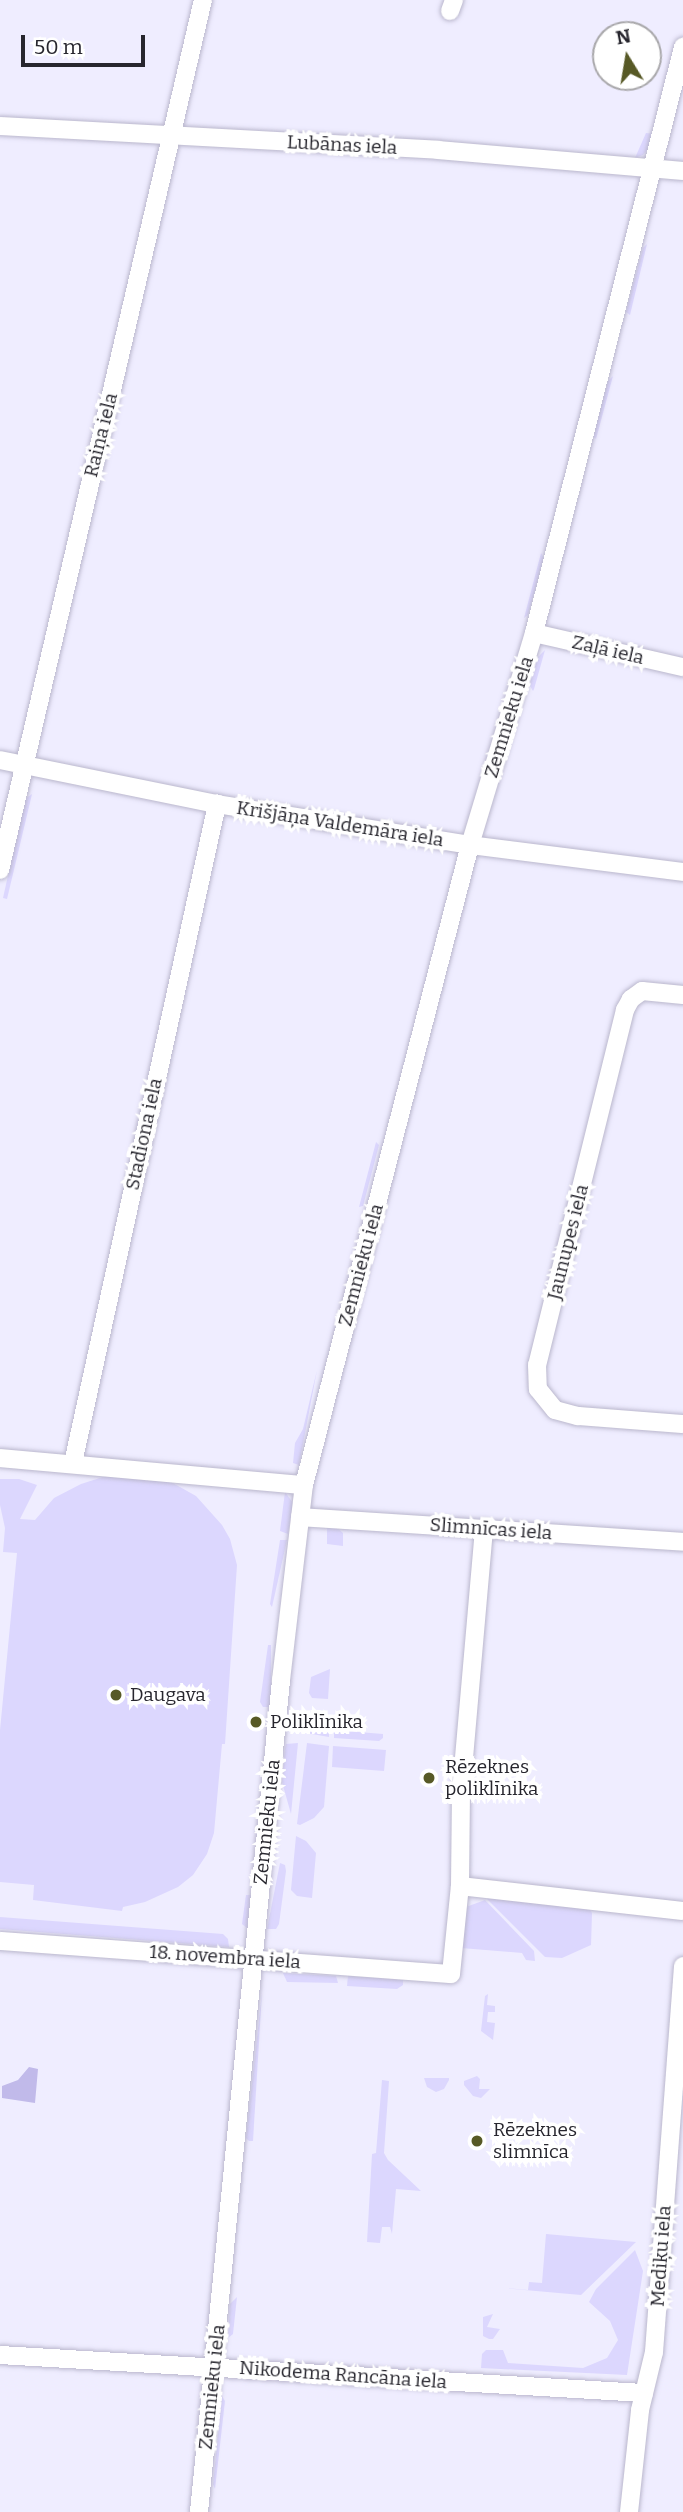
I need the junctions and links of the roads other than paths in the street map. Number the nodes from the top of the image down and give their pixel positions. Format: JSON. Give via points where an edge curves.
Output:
{"nodes":[{"id":1,"x":203,"y":0,"type":"edge"},
{"id":2,"x":683,"y":47,"type":"edge"},
{"id":3,"x":0,"y":126,"type":"edge"},
{"id":4,"x":172,"y":136,"type":"junction"},
{"id":5,"x":652,"y":168,"type":"junction"},
{"id":6,"x":683,"y":171,"type":"edge"},
{"id":7,"x":534,"y":634,"type":"junction"},
{"id":8,"x":683,"y":667,"type":"edge"},
{"id":9,"x":0,"y":760,"type":"edge"},
{"id":10,"x":25,"y":766,"type":"junction"},
{"id":11,"x":217,"y":804,"type":"junction"},
{"id":12,"x":470,"y":845,"type":"junction"},
{"id":13,"x":0,"y":870,"type":"edge"},
{"id":14,"x":683,"y":872,"type":"edge"},
{"id":15,"x":683,"y":995,"type":"edge"},
{"id":16,"x":683,"y":1424,"type":"edge"},
{"id":17,"x":0,"y":1458,"type":"edge"},
{"id":18,"x":73,"y":1463,"type":"junction"},
{"id":19,"x":304,"y":1485,"type":"junction"},
{"id":20,"x":300,"y":1517,"type":"junction"},
{"id":21,"x":484,"y":1528,"type":"junction"},
{"id":22,"x":683,"y":1542,"type":"edge"},
{"id":23,"x":460,"y":1886,"type":"junction"},
{"id":24,"x":683,"y":1911,"type":"edge"},
{"id":25,"x":0,"y":1941,"type":"edge"},
{"id":26,"x":254,"y":1959,"type":"junction"},
{"id":27,"x":683,"y":1966,"type":"edge"},
{"id":28,"x":0,"y":2354,"type":"edge"},
{"id":29,"x":214,"y":2366,"type":"junction"},
{"id":30,"x":644,"y":2393,"type":"junction"},
{"id":31,"x":199,"y":2512,"type":"edge"},
{"id":32,"x":629,"y":2512,"type":"edge"}],
"edges":[{"from":1,"to":4,"type":"street","name":"Raiņa iela"},
{"from":2,"to":5,"type":"street","name":"Zemnieku iela"},
{"from":3,"to":4,"type":"street","name":"Lubānas iela"},
{"from":4,"to":5,"type":"street","name":"Lubānas iela","via":[[438,150]]},
{"from":4,"to":10,"type":"street","name":"Raiņa iela"},
{"from":5,"to":6,"type":"street","name":"Lubānas iela"},
{"from":5,"to":7,"type":"street","name":"Zemnieku iela"},
{"from":7,"to":8,"type":"street","name":"Zaļā iela"},
{"from":7,"to":12,"type":"street","name":"Zemnieku iela"},
{"from":9,"to":10,"type":"street","name":"Krišjāņa Valdemāra iela"},
{"from":10,"to":11,"type":"street","name":"Krišjāņa Valdemāra iela"},
{"from":10,"to":13,"type":"street","name":"Raiņa iela"},
{"from":11,"to":12,"type":"street","name":"Krišjāņa Valdemāra iela"},
{"from":11,"to":18,"type":"street","name":"Stadiona iela"},
{"from":12,"to":14,"type":"street","name":"Krišjāņa Valdemāra iela"},
{"from":12,"to":19,"type":"street","name":"Zemnieku iela"},
{"from":15,"to":16,"type":"street","name":"Jaunupes iela","via":[[642,991],[625,1010],[537,1365],[538,1389],[555,1410]]},
{"from":17,"to":18,"type":"street"},
{"from":18,"to":19,"type":"street"},
{"from":19,"to":20,"type":"street","name":"Zemnieku iela"},
{"from":20,"to":21,"type":"street","name":"Slimnīcas iela"},
{"from":20,"to":26,"type":"street","name":"Zemnieku iela"},
{"from":21,"to":22,"type":"street","name":"Slimnīcas iela"},
{"from":21,"to":23,"type":"street","via":[[461,1792]]},
{"from":23,"to":24,"type":"street"},
{"from":23,"to":26,"type":"street","name":"18. novembra iela","via":[[451,1974]]},
{"from":25,"to":26,"type":"street","name":"18. novembra iela"},
{"from":26,"to":29,"type":"street","name":"Zemnieku iela"},
{"from":27,"to":30,"type":"street","name":"Mediķu iela","via":[[654,2353]]},
{"from":28,"to":29,"type":"street","name":"Nikodema Rancāna iela"},
{"from":29,"to":30,"type":"street","name":"Nikodema Rancāna iela"},
{"from":29,"to":31,"type":"street","name":"Zemnieku iela"},
{"from":30,"to":32,"type":"street","name":"Mediķu iela"}]}
